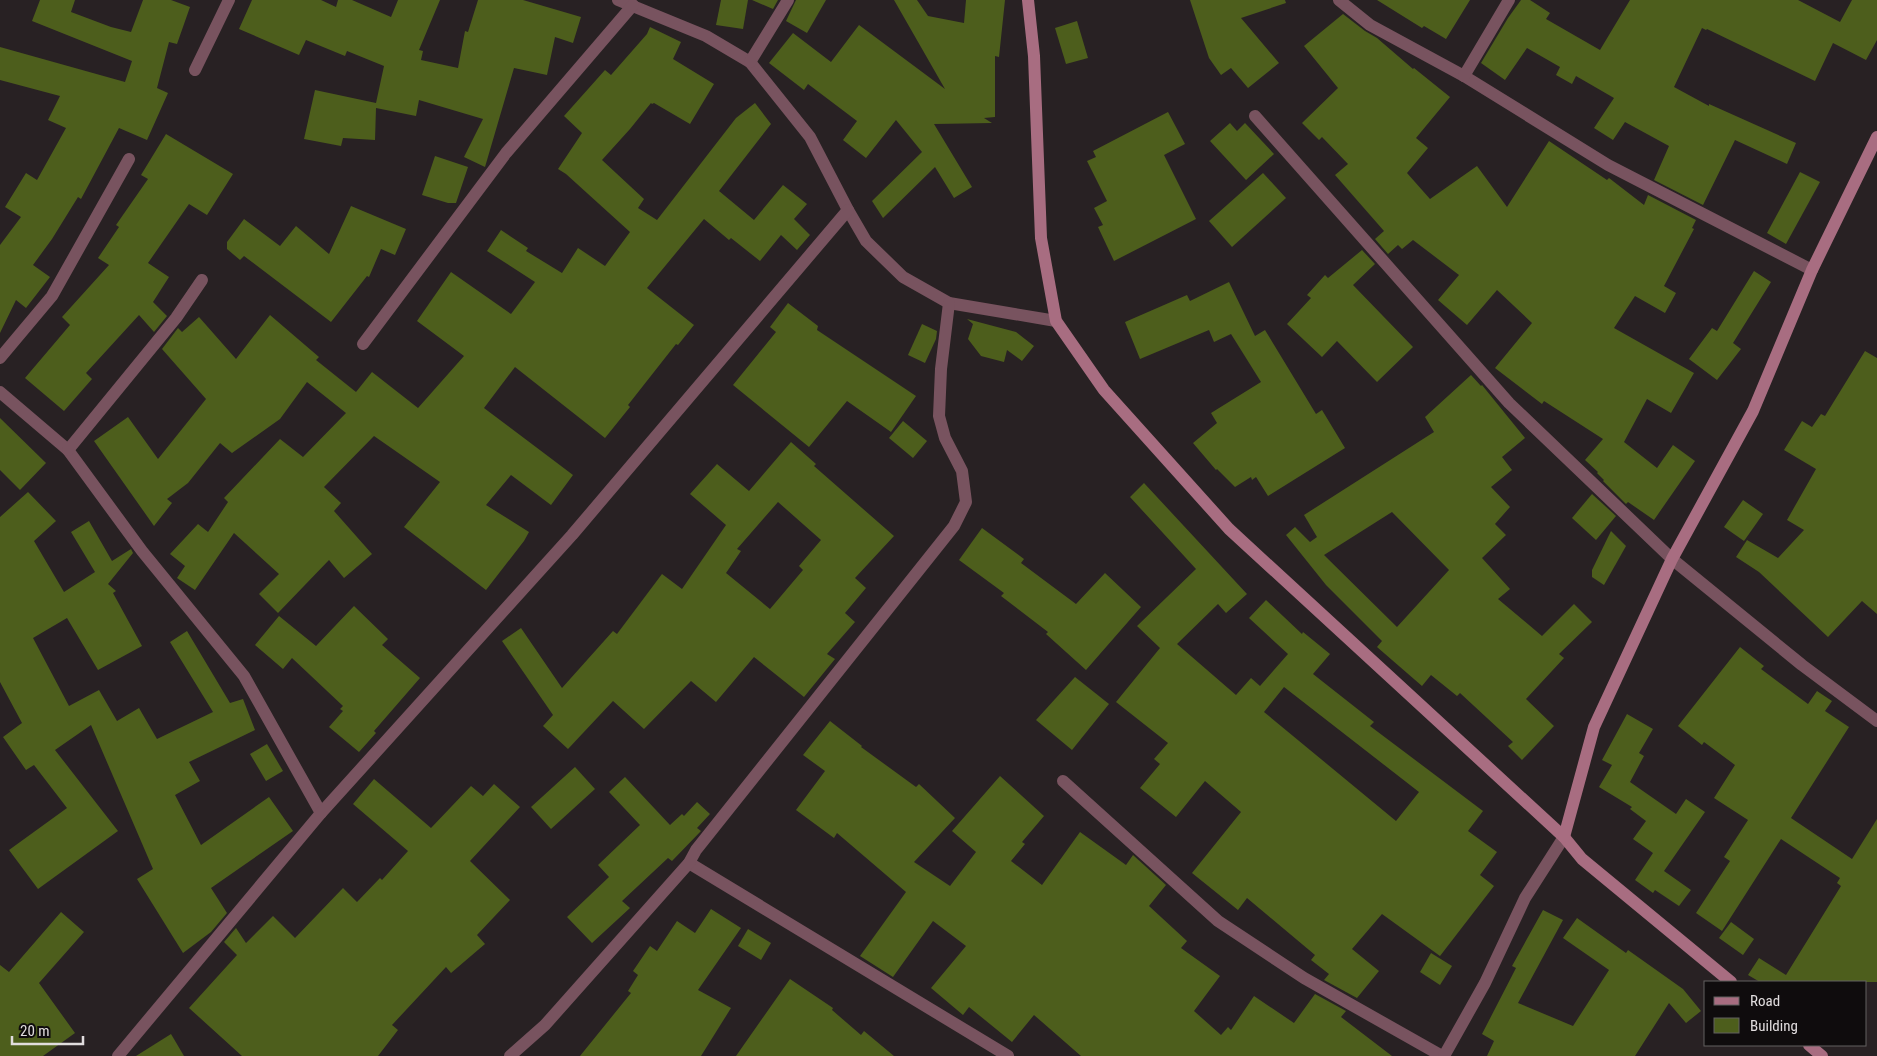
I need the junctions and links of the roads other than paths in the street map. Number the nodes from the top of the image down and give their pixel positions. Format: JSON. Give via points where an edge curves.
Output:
{"nodes":[{"id":1,"x":230,"y":0,"type":"edge"},
{"id":2,"x":618,"y":0,"type":"edge"},
{"id":3,"x":788,"y":0,"type":"edge"},
{"id":4,"x":1028,"y":0,"type":"edge"},
{"id":5,"x":1339,"y":0,"type":"edge"},
{"id":6,"x":1509,"y":0,"type":"edge"},
{"id":7,"x":633,"y":5,"type":"junction"},
{"id":8,"x":750,"y":62,"type":"junction"},
{"id":9,"x":195,"y":70,"type":"dead end"},
{"id":10,"x":1464,"y":76,"type":"junction"},
{"id":11,"x":1255,"y":116,"type":"dead end"},
{"id":12,"x":1877,"y":137,"type":"edge"},
{"id":13,"x":129,"y":159,"type":"dead end"},
{"id":14,"x":848,"y":210,"type":"junction"},
{"id":15,"x":1812,"y":270,"type":"junction"},
{"id":16,"x":202,"y":280,"type":"dead end"},
{"id":17,"x":949,"y":302,"type":"junction"},
{"id":18,"x":1056,"y":321,"type":"junction"},
{"id":19,"x":363,"y":344,"type":"dead end"},
{"id":20,"x":0,"y":358,"type":"edge"},
{"id":21,"x":0,"y":392,"type":"edge"},
{"id":22,"x":68,"y":450,"type":"junction"},
{"id":23,"x":1672,"y":560,"type":"junction"},
{"id":24,"x":1877,"y":721,"type":"edge"},
{"id":25,"x":1063,"y":781,"type":"dead end"},
{"id":26,"x":321,"y":813,"type":"junction"},
{"id":27,"x":1564,"y":837,"type":"junction"},
{"id":28,"x":689,"y":863,"type":"junction"},
{"id":29,"x":1730,"y":981,"type":"edge"},
{"id":30,"x":1810,"y":1046,"type":"edge"},
{"id":31,"x":118,"y":1056,"type":"edge"},
{"id":32,"x":510,"y":1056,"type":"edge"},
{"id":33,"x":1008,"y":1056,"type":"edge"},
{"id":34,"x":1443,"y":1056,"type":"edge"},
{"id":35,"x":1822,"y":1056,"type":"edge"}],
"edges":[{"from":1,"to":9,"type":"street"},
{"from":2,"to":7,"type":"street"},
{"from":3,"to":8,"type":"street"},
{"from":4,"to":18,"type":"street","via":[[1034,56],[1041,238]]},
{"from":5,"to":10,"type":"street","via":[[1370,25]]},
{"from":6,"to":10,"type":"street"},
{"from":7,"to":8,"type":"street","via":[[706,36]]},
{"from":7,"to":19,"type":"street","via":[[506,154]]},
{"from":8,"to":14,"type":"street","via":[[810,137]]},
{"from":10,"to":15,"type":"street","via":[[1608,165]]},
{"from":11,"to":23,"type":"street","via":[[1509,403]]},
{"from":12,"to":15,"type":"street"},
{"from":13,"to":20,"type":"street","via":[[52,296]]},
{"from":14,"to":17,"type":"street","via":[[866,241],[903,276]]},
{"from":14,"to":26,"type":"street","via":[[572,535]]},
{"from":15,"to":23,"type":"street","via":[[1752,411]]},
{"from":16,"to":22,"type":"street","via":[[176,318]]},
{"from":17,"to":18,"type":"street"},
{"from":17,"to":28,"type":"street","via":[[939,416],[944,438],[962,471],[966,502],[954,526],[696,850]]},
{"from":18,"to":27,"type":"street","via":[[1104,390],[1229,530]]},
{"from":21,"to":22,"type":"street"},
{"from":22,"to":26,"type":"street","via":[[142,551],[244,676]]},
{"from":23,"to":24,"type":"street"},
{"from":23,"to":27,"type":"street","via":[[1594,727]]},
{"from":25,"to":34,"type":"street","via":[[1218,922],[1304,978]]},
{"from":26,"to":31,"type":"street"},
{"from":27,"to":29,"type":"street","via":[[1582,859]]},
{"from":27,"to":34,"type":"street","via":[[1525,898],[1485,983]]},
{"from":28,"to":32,"type":"street","via":[[545,1025]]},
{"from":28,"to":33,"type":"street"},
{"from":30,"to":35,"type":"street"}]}
